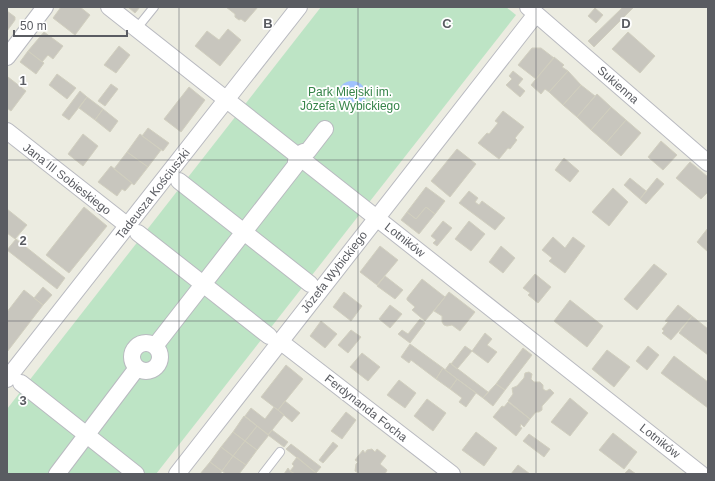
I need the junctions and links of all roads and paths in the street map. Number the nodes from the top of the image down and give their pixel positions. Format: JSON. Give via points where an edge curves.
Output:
{"nodes":[{"id":1,"x":45,"y":7,"type":"edge"},
{"id":2,"x":109,"y":7,"type":"edge"},
{"id":3,"x":154,"y":7,"type":"edge"},
{"id":4,"x":299,"y":7,"type":"edge"},
{"id":5,"x":532,"y":10,"type":"edge"},
{"id":6,"x":137,"y":28,"type":"junction"},
{"id":7,"x":7,"y":57,"type":"edge"},
{"id":8,"x":227,"y":100,"type":"junction"},
{"id":9,"x":325,"y":129,"type":"dead end"},
{"id":10,"x":7,"y":131,"type":"edge"},
{"id":11,"x":708,"y":163,"type":"edge"},
{"id":12,"x":179,"y":181,"type":"dead end"},
{"id":13,"x":377,"y":218,"type":"junction"},
{"id":14,"x":133,"y":230,"type":"junction"},
{"id":15,"x":244,"y":232,"type":"junction"},
{"id":16,"x":203,"y":284,"type":"junction"},
{"id":17,"x":310,"y":284,"type":"dead end"},
{"id":18,"x":275,"y":339,"type":"junction"},
{"id":19,"x":11,"y":378,"type":"edge"},
{"id":20,"x":86,"y":435,"type":"junction"},
{"id":21,"x":280,"y":452,"type":"dead end"},
{"id":22,"x":57,"y":474,"type":"edge"},
{"id":23,"x":136,"y":474,"type":"edge"},
{"id":24,"x":177,"y":474,"type":"edge"},
{"id":25,"x":263,"y":474,"type":"edge"},
{"id":26,"x":452,"y":474,"type":"edge"},
{"id":27,"x":701,"y":474,"type":"edge"}],
"edges":[{"from":1,"to":7,"type":"street"},
{"from":2,"to":6,"type":"street","name":"Lotników"},
{"from":3,"to":6,"type":"lane"},
{"from":4,"to":8,"type":"street","name":"Tadeusza Kościuszki"},
{"from":5,"to":11,"type":"street","name":"Sukienna"},
{"from":5,"to":13,"type":"street","name":"Józefa Wybickiego"},
{"from":6,"to":8,"type":"street","name":"Lotników"},
{"from":8,"to":13,"type":"street","name":"Lotników"},
{"from":8,"to":14,"type":"street","name":"Tadeusza Kościuszki"},
{"from":9,"to":15,"type":"street","via":[[300,157]]},
{"from":10,"to":14,"type":"street","name":"Jana III Sobieskiego"},
{"from":12,"to":15,"type":"street"},
{"from":13,"to":18,"type":"street","name":"Józefa Wybickiego"},
{"from":13,"to":27,"type":"street","name":"Lotników"},
{"from":14,"to":16,"type":"street","name":"Jana III Sobieskiego"},
{"from":14,"to":19,"type":"street","name":"Tadeusza Kościuszki"},
{"from":15,"to":16,"type":"street"},
{"from":15,"to":17,"type":"street"},
{"from":16,"to":18,"type":"street","name":"Ferdynanda Focha"},
{"from":16,"to":20,"type":"street","via":[[155,346],[160,358],[157,366],[149,371],[137,368]]},
{"from":18,"to":24,"type":"street","name":"Józefa Wybickiego"},
{"from":18,"to":26,"type":"street","name":"Ferdynanda Focha"},
{"from":19,"to":20,"type":"street"},
{"from":20,"to":22,"type":"street"},
{"from":20,"to":23,"type":"street"},
{"from":21,"to":25,"type":"lane"}]}
